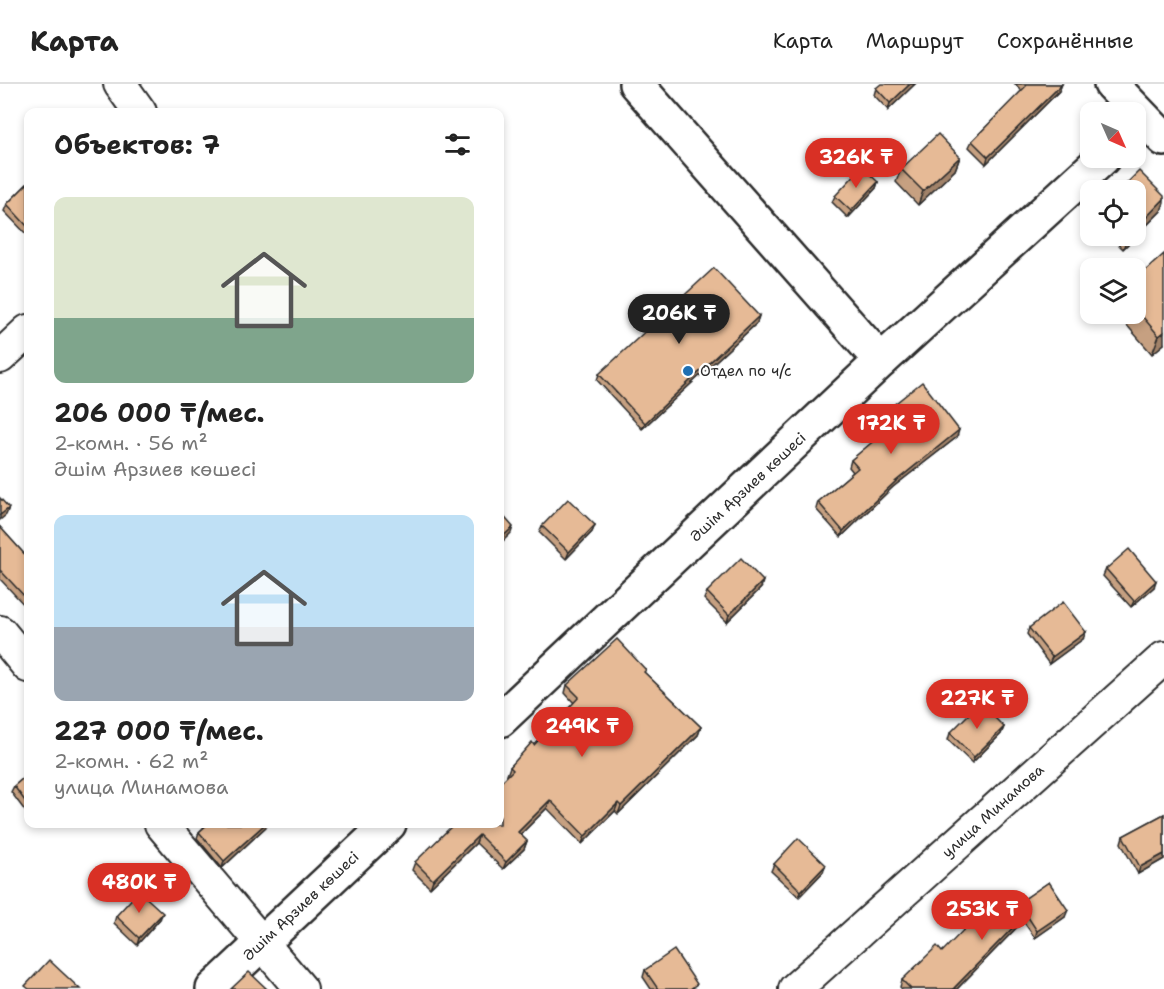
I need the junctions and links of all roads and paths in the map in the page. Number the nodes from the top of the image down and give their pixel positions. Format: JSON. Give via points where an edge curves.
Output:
{"nodes":[{"id":1,"x":120,"y":84,"type":"edge"},
{"id":2,"x":636,"y":84,"type":"edge"},
{"id":3,"x":1111,"y":84,"type":"edge"},
{"id":4,"x":137,"y":108,"type":"edge"},
{"id":5,"x":1152,"y":122,"type":"edge"},
{"id":6,"x":1092,"y":168,"type":"edge"},
{"id":7,"x":24,"y":335,"type":"edge"},
{"id":8,"x":0,"y":357,"type":"edge"},
{"id":9,"x":881,"y":361,"type":"junction"},
{"id":10,"x":0,"y":632,"type":"edge"},
{"id":11,"x":1164,"y":658,"type":"edge"},
{"id":12,"x":24,"y":661,"type":"edge"},
{"id":13,"x":504,"y":716,"type":"edge"},
{"id":14,"x":164,"y":828,"type":"edge"},
{"id":15,"x":385,"y":828,"type":"edge"},
{"id":16,"x":262,"y":943,"type":"junction"},
{"id":17,"x":213,"y":989,"type":"edge"},
{"id":18,"x":302,"y":989,"type":"edge"},
{"id":19,"x":795,"y":989,"type":"edge"}],
"edges":[{"from":1,"to":4,"type":"street"},
{"from":2,"to":9,"type":"main road"},
{"from":3,"to":5,"type":"main road"},
{"from":6,"to":9,"type":"main road","name":"Әшім Арзиев көшесі"},
{"from":7,"to":8,"type":"street"},
{"from":9,"to":13,"type":"main road","name":"Әшім Арзиев көшесі"},
{"from":10,"to":12,"type":"street"},
{"from":11,"to":19,"type":"street","name":"улица Минамова"},
{"from":14,"to":16,"type":"street"},
{"from":15,"to":16,"type":"main road","name":"Әшім Арзиев көшесі"},
{"from":16,"to":17,"type":"main road","name":"Әшім Арзиев көшесі"},
{"from":16,"to":18,"type":"street"}]}
